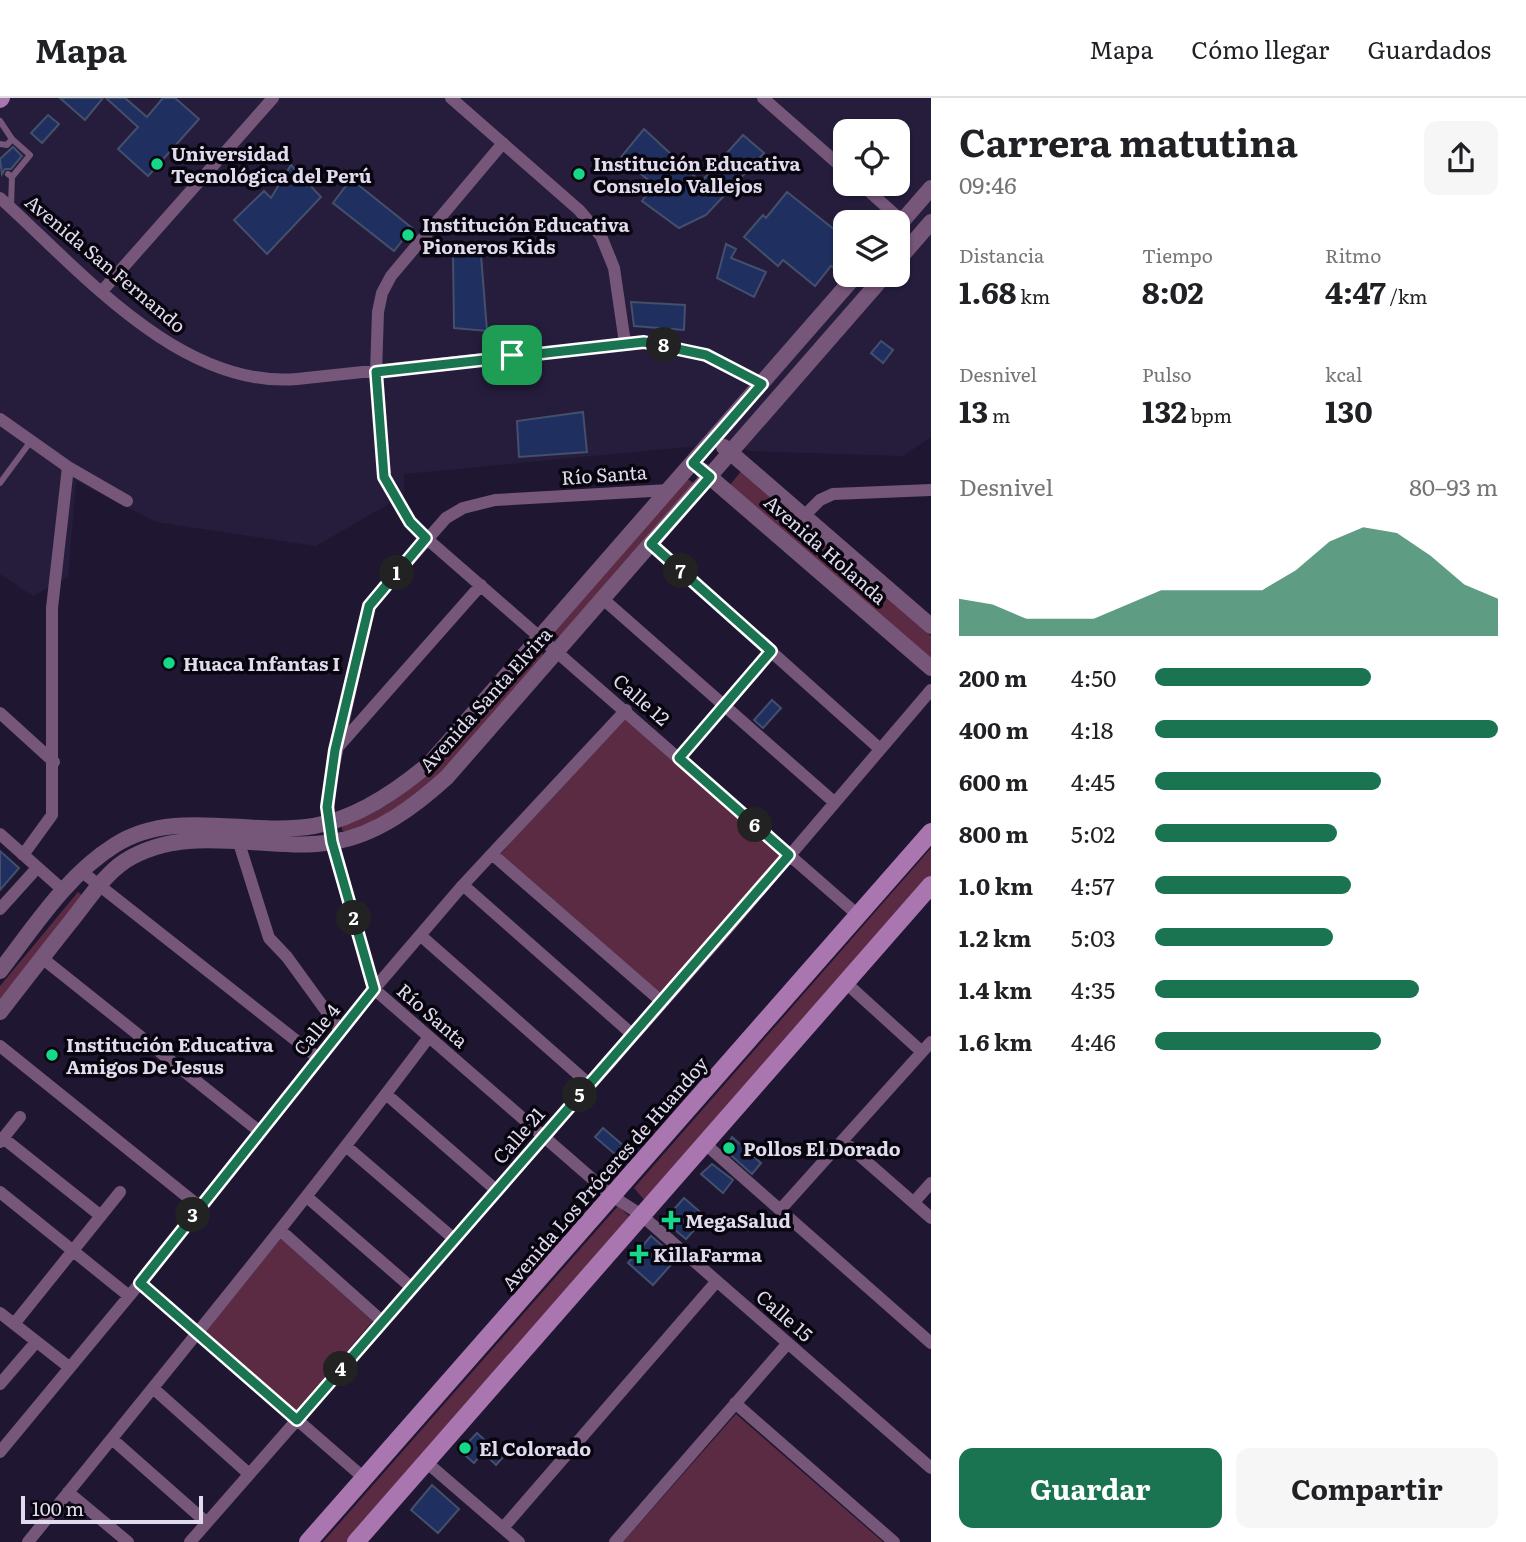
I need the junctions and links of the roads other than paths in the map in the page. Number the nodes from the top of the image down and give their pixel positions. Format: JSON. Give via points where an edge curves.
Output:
{"nodes":[{"id":1,"x":273,"y":98,"type":"edge"},
{"id":2,"x":452,"y":98,"type":"edge"},
{"id":3,"x":764,"y":98,"type":"edge"},
{"id":4,"x":0,"y":121,"type":"edge"},
{"id":5,"x":6,"y":143,"type":"edge"},
{"id":6,"x":503,"y":144,"type":"junction"},
{"id":7,"x":0,"y":153,"type":"edge"},
{"id":8,"x":833,"y":159,"type":"edge"},
{"id":9,"x":930,"y":192,"type":"edge"},
{"id":10,"x":873,"y":196,"type":"edge"},
{"id":11,"x":0,"y":198,"type":"edge"},
{"id":12,"x":11,"y":208,"type":"junction"},
{"id":13,"x":887,"y":210,"type":"edge"},
{"id":14,"x":910,"y":213,"type":"edge"},
{"id":15,"x":931,"y":222,"type":"edge"},
{"id":16,"x":910,"y":246,"type":"edge"},
{"id":17,"x":846,"y":287,"type":"edge"},
{"id":18,"x":875,"y":287,"type":"edge"},
{"id":19,"x":103,"y":290,"type":"junction"},
{"id":20,"x":625,"y":343,"type":"junction"},
{"id":21,"x":376,"y":372,"type":"junction"},
{"id":22,"x":762,"y":384,"type":"junction"},
{"id":23,"x":0,"y":419,"type":"edge"},
{"id":24,"x":714,"y":439,"type":"junction"},
{"id":25,"x":31,"y":441,"type":"junction"},
{"id":26,"x":732,"y":454,"type":"junction"},
{"id":27,"x":693,"y":463,"type":"junction"},
{"id":28,"x":68,"y":467,"type":"junction"},
{"id":29,"x":710,"y":477,"type":"junction"},
{"id":30,"x":0,"y":484,"type":"edge"},
{"id":31,"x":669,"y":490,"type":"junction"},
{"id":32,"x":926,"y":490,"type":"edge"},
{"id":33,"x":931,"y":500,"type":"edge"},
{"id":34,"x":127,"y":501,"type":"dead end"},
{"id":35,"x":804,"y":515,"type":"junction"},
{"id":36,"x":426,"y":538,"type":"junction"},
{"id":37,"x":651,"y":544,"type":"junction"},
{"id":38,"x":481,"y":585,"type":"junction"},
{"id":39,"x":603,"y":598,"type":"junction"},
{"id":40,"x":931,"y":626,"type":"edge"},
{"id":41,"x":540,"y":636,"type":"junction"},
{"id":42,"x":557,"y":651,"type":"junction"},
{"id":43,"x":771,"y":651,"type":"junction"},
{"id":44,"x":931,"y":668,"type":"edge"},
{"id":45,"x":931,"y":690,"type":"edge"},
{"id":46,"x":724,"y":706,"type":"junction"},
{"id":47,"x":626,"y":710,"type":"junction"},
{"id":48,"x":0,"y":713,"type":"edge"},
{"id":49,"x":880,"y":749,"type":"junction"},
{"id":50,"x":335,"y":750,"type":"junction"},
{"id":51,"x":679,"y":758,"type":"junction"},
{"id":52,"x":54,"y":762,"type":"junction"},
{"id":53,"x":834,"y":802,"type":"junction"},
{"id":54,"x":328,"y":823,"type":"junction"},
{"id":55,"x":931,"y":832,"type":"edge"},
{"id":56,"x":0,"y":834,"type":"edge"},
{"id":57,"x":332,"y":842,"type":"junction"},
{"id":58,"x":239,"y":843,"type":"junction"},
{"id":59,"x":492,"y":854,"type":"junction"},
{"id":60,"x":23,"y":855,"type":"junction"},
{"id":61,"x":789,"y":855,"type":"junction"},
{"id":62,"x":37,"y":867,"type":"junction"},
{"id":63,"x":81,"y":871,"type":"junction"},
{"id":64,"x":99,"y":885,"type":"junction"},
{"id":65,"x":463,"y":885,"type":"junction"},
{"id":66,"x":931,"y":885,"type":"edge"},
{"id":67,"x":63,"y":890,"type":"junction"},
{"id":68,"x":0,"y":909,"type":"edge"},
{"id":69,"x":859,"y":916,"type":"junction"},
{"id":70,"x":420,"y":936,"type":"junction"},
{"id":71,"x":42,"y":958,"type":"junction"},
{"id":72,"x":0,"y":971,"type":"edge"},
{"id":73,"x":846,"y":983,"type":"junction"},
{"id":74,"x":374,"y":989,"type":"junction"},
{"id":75,"x":662,"y":1002,"type":"junction"},
{"id":76,"x":0,"y":1012,"type":"edge"},
{"id":77,"x":340,"y":1030,"type":"junction"},
{"id":78,"x":633,"y":1035,"type":"junction"},
{"id":79,"x":429,"y":1037,"type":"junction"},
{"id":80,"x":931,"y":1042,"type":"edge"},
{"id":81,"x":0,"y":1046,"type":"edge"},
{"id":82,"x":922,"y":1052,"type":"junction"},
{"id":83,"x":317,"y":1057,"type":"junction"},
{"id":84,"x":589,"y":1084,"type":"junction"},
{"id":85,"x":386,"y":1094,"type":"junction"},
{"id":86,"x":20,"y":1117,"type":"dead end"},
{"id":87,"x":259,"y":1131,"type":"junction"},
{"id":88,"x":543,"y":1136,"type":"junction"},
{"id":89,"x":2,"y":1140,"type":"edge"},
{"id":90,"x":843,"y":1141,"type":"junction"},
{"id":91,"x":703,"y":1142,"type":"junction"},
{"id":92,"x":346,"y":1147,"type":"junction"},
{"id":93,"x":931,"y":1183,"type":"edge"},
{"id":94,"x":496,"y":1190,"type":"junction"},
{"id":95,"x":0,"y":1192,"type":"edge"},
{"id":96,"x":121,"y":1192,"type":"dead end"},
{"id":97,"x":612,"y":1196,"type":"junction"},
{"id":98,"x":307,"y":1197,"type":"junction"},
{"id":99,"x":914,"y":1202,"type":"junction"},
{"id":100,"x":200,"y":1207,"type":"junction"},
{"id":101,"x":780,"y":1210,"type":"junction"},
{"id":102,"x":640,"y":1214,"type":"junction"},
{"id":103,"x":101,"y":1216,"type":"junction"},
{"id":104,"x":931,"y":1217,"type":"edge"},
{"id":105,"x":280,"y":1230,"type":"junction"},
{"id":106,"x":453,"y":1238,"type":"junction"},
{"id":107,"x":73,"y":1251,"type":"junction"},
{"id":108,"x":716,"y":1281,"type":"junction"},
{"id":109,"x":140,"y":1283,"type":"junction"},
{"id":110,"x":412,"y":1288,"type":"junction"},
{"id":111,"x":129,"y":1296,"type":"junction"},
{"id":112,"x":0,"y":1313,"type":"edge"},
{"id":113,"x":383,"y":1322,"type":"junction"},
{"id":114,"x":14,"y":1324,"type":"junction"},
{"id":115,"x":200,"y":1332,"type":"junction"},
{"id":116,"x":36,"y":1342,"type":"junction"},
{"id":117,"x":788,"y":1343,"type":"junction"},
{"id":118,"x":931,"y":1343,"type":"edge"},
{"id":119,"x":69,"y":1367,"type":"junction"},
{"id":120,"x":0,"y":1384,"type":"edge"},
{"id":121,"x":154,"y":1390,"type":"junction"},
{"id":122,"x":735,"y":1404,"type":"junction"},
{"id":123,"x":297,"y":1420,"type":"junction"},
{"id":124,"x":111,"y":1439,"type":"junction"},
{"id":125,"x":931,"y":1450,"type":"edge"},
{"id":126,"x":0,"y":1452,"type":"edge"},
{"id":127,"x":425,"y":1461,"type":"junction"},
{"id":128,"x":927,"y":1464,"type":"edge"},
{"id":129,"x":248,"y":1473,"type":"junction"},
{"id":130,"x":364,"y":1478,"type":"junction"},
{"id":131,"x":68,"y":1492,"type":"junction"},
{"id":132,"x":206,"y":1522,"type":"junction"},
{"id":133,"x":503,"y":1528,"type":"junction"},
{"id":134,"x":28,"y":1542,"type":"edge"},
{"id":135,"x":128,"y":1542,"type":"edge"},
{"id":136,"x":190,"y":1542,"type":"edge"},
{"id":137,"x":308,"y":1542,"type":"edge"},
{"id":138,"x":355,"y":1542,"type":"edge"},
{"id":139,"x":519,"y":1542,"type":"edge"},
{"id":140,"x":615,"y":1542,"type":"edge"},
{"id":141,"x":894,"y":1542,"type":"edge"}],
"edges":[{"from":1,"to":19,"type":"street"},
{"from":2,"to":6,"type":"street"},
{"from":3,"to":8,"type":"street"},
{"from":4,"to":5,"type":"lane"},
{"from":5,"to":7,"type":"lane"},
{"from":5,"to":12,"type":"lane","via":[[30,155],[10,175]]},
{"from":6,"to":20,"type":"street","via":[[579,210],[601,236],[614,268]]},
{"from":6,"to":21,"type":"street","name":"Calle 12","via":[[391,276],[378,312]]},
{"from":9,"to":14,"type":"street"},
{"from":10,"to":13,"type":"street"},
{"from":11,"to":12,"type":"street","name":"Avenida San Fernando"},
{"from":12,"to":19,"type":"street","name":"Avenida San Fernando"},
{"from":15,"to":16,"type":"street"},
{"from":17,"to":22,"type":"street","name":"Avenida Santa Elvira"},
{"from":18,"to":26,"type":"street","name":"Avenida Santa Elvira"},
{"from":19,"to":21,"type":"street","name":"Avenida San Fernando","via":[[179,350],[222,370],[272,381]]},
{"from":20,"to":21,"type":"street","name":"Avenida San Fernando"},
{"from":20,"to":22,"type":"street","name":"Avenida San Fernando","via":[[644,342],[706,355]]},
{"from":21,"to":36,"type":"street","name":"Calle 12","via":[[384,477],[410,522]]},
{"from":22,"to":24,"type":"street","name":"Avenida Santa Elvira"},
{"from":23,"to":25,"type":"street"},
{"from":24,"to":26,"type":"street","name":"Avenida Holanda"},
{"from":24,"to":27,"type":"street","name":"Avenida Santa Elvira"},
{"from":25,"to":28,"type":"street"},
{"from":25,"to":30,"type":"lane"},
{"from":26,"to":29,"type":"street","name":"Avenida Santa Elvira"},
{"from":26,"to":35,"type":"street","name":"Avenida Holanda"},
{"from":27,"to":29,"type":"street","name":"Avenida Holanda"},
{"from":27,"to":31,"type":"street","name":"Avenida Santa Elvira"},
{"from":28,"to":34,"type":"street"},
{"from":28,"to":52,"type":"street","via":[[52,608]]},
{"from":29,"to":37,"type":"street","name":"Avenida Santa Elvira"},
{"from":29,"to":44,"type":"street","name":"Avenida Holanda"},
{"from":31,"to":36,"type":"street","name":"Río Santa","via":[[495,499],[463,508]]},
{"from":31,"to":41,"type":"street","name":"Avenida Santa Elvira"},
{"from":32,"to":33,"type":"street"},
{"from":32,"to":35,"type":"street","via":[[833,494]]},
{"from":35,"to":40,"type":"street","name":"Avenida Holanda"},
{"from":36,"to":38,"type":"street","name":"Calle 12"},
{"from":36,"to":50,"type":"street","name":"Río Santa","via":[[369,606]]},
{"from":37,"to":39,"type":"street","name":"Avenida Santa Elvira"},
{"from":37,"to":43,"type":"street"},
{"from":38,"to":41,"type":"street","name":"Calle 12"},
{"from":38,"to":50,"type":"street"},
{"from":39,"to":42,"type":"street","name":"Avenida Santa Elvira"},
{"from":39,"to":46,"type":"street"},
{"from":41,"to":42,"type":"street","name":"Calle 12"},
{"from":41,"to":54,"type":"street","name":"Avenida Santa Elvira","via":[[430,763],[388,795]]},
{"from":42,"to":47,"type":"street","name":"Calle 12"},
{"from":42,"to":57,"type":"street","name":"Avenida Santa Elvira","via":[[424,798],[368,831]]},
{"from":43,"to":46,"type":"street"},
{"from":43,"to":49,"type":"street"},
{"from":45,"to":49,"type":"street","name":"Calle 21"},
{"from":46,"to":51,"type":"street"},
{"from":46,"to":53,"type":"street"},
{"from":47,"to":51,"type":"street","name":"Calle 12"},
{"from":47,"to":59,"type":"street","name":"Calle 4"},
{"from":48,"to":52,"type":"street"},
{"from":49,"to":53,"type":"street","name":"Calle 21"},
{"from":50,"to":54,"type":"street","name":"Río Santa"},
{"from":51,"to":61,"type":"street","name":"Calle 12"},
{"from":52,"to":60,"type":"street","via":[[52,815]]},
{"from":53,"to":61,"type":"street","name":"Calle 21"},
{"from":54,"to":57,"type":"street","name":"Río Santa"},
{"from":54,"to":63,"type":"street","name":"Avenida Santa Elvira","via":[[270,828],[163,826],[116,844]]},
{"from":55,"to":69,"type":"main road","name":"Avenida Los Próceres de Huandoy"},
{"from":56,"to":60,"type":"street"},
{"from":57,"to":58,"type":"street","name":"Avenida Santa Elvira"},
{"from":57,"to":74,"type":"street","name":"Río Santa"},
{"from":58,"to":64,"type":"street","name":"Avenida Santa Elvira","via":[[191,841],[154,847],[124,862]]},
{"from":58,"to":77,"type":"street","via":[[269,938]]},
{"from":59,"to":65,"type":"street","name":"Calle 4"},
{"from":59,"to":75,"type":"street"},
{"from":60,"to":62,"type":"street"},
{"from":61,"to":69,"type":"street","name":"Calle 12"},
{"from":61,"to":75,"type":"street","name":"Calle 21"},
{"from":62,"to":67,"type":"street"},
{"from":62,"to":68,"type":"street"},
{"from":63,"to":64,"type":"street"},
{"from":63,"to":67,"type":"street","name":"Avenida Santa Elvira"},
{"from":64,"to":71,"type":"street","name":"Avenida Santa Elvira"},
{"from":64,"to":83,"type":"street"},
{"from":65,"to":70,"type":"street","name":"Calle 4"},
{"from":65,"to":78,"type":"street"},
{"from":66,"to":73,"type":"main road"},
{"from":67,"to":72,"type":"street","name":"Avenida Santa Elvira"},
{"from":69,"to":97,"type":"main road","name":"Avenida Los Próceres de Huandoy"},
{"from":70,"to":74,"type":"street","name":"Calle 4"},
{"from":70,"to":84,"type":"street"},
{"from":71,"to":76,"type":"street","name":"Avenida Santa Elvira"},
{"from":71,"to":87,"type":"street"},
{"from":73,"to":82,"type":"street"},
{"from":73,"to":91,"type":"main road"},
{"from":74,"to":77,"type":"street","name":"Calle 4"},
{"from":74,"to":79,"type":"street","name":"Río Santa"},
{"from":75,"to":78,"type":"street","name":"Calle 21"},
{"from":77,"to":83,"type":"street","name":"Calle 4"},
{"from":78,"to":84,"type":"street","name":"Calle 21"},
{"from":79,"to":85,"type":"street"},
{"from":79,"to":88,"type":"street","name":"Río Santa"},
{"from":80,"to":82,"type":"street"},
{"from":81,"to":100,"type":"street"},
{"from":82,"to":90,"type":"street"},
{"from":83,"to":87,"type":"street","name":"Calle 4"},
{"from":84,"to":88,"type":"street","name":"Calle 21"},
{"from":85,"to":92,"type":"street"},
{"from":85,"to":94,"type":"street"},
{"from":86,"to":89,"type":"street"},
{"from":87,"to":100,"type":"street","name":"Calle 4"},
{"from":88,"to":94,"type":"street","name":"Calle 21"},
{"from":88,"to":97,"type":"street","name":"Río Santa"},
{"from":89,"to":103,"type":"street"},
{"from":90,"to":99,"type":"street"},
{"from":90,"to":101,"type":"street"},
{"from":91,"to":101,"type":"street"},
{"from":91,"to":102,"type":"main road"},
{"from":92,"to":98,"type":"street"},
{"from":92,"to":106,"type":"street"},
{"from":93,"to":99,"type":"street"},
{"from":94,"to":106,"type":"street","name":"Calle 21"},
{"from":95,"to":107,"type":"street"},
{"from":96,"to":103,"type":"street"},
{"from":97,"to":102,"type":"street","name":"Calle 15"},
{"from":97,"to":130,"type":"main road","name":"Avenida Los Próceres de Huandoy"},
{"from":98,"to":105,"type":"street"},
{"from":98,"to":110,"type":"street"},
{"from":99,"to":104,"type":"street"},
{"from":100,"to":109,"type":"street","name":"Calle 4"},
{"from":101,"to":118,"type":"street"},
{"from":102,"to":108,"type":"street","name":"Calle 15"},
{"from":102,"to":127,"type":"main road"},
{"from":103,"to":107,"type":"street"},
{"from":105,"to":113,"type":"street"},
{"from":105,"to":115,"type":"street"},
{"from":106,"to":110,"type":"street","name":"Calle 21"},
{"from":107,"to":111,"type":"street"},
{"from":107,"to":114,"type":"street"},
{"from":108,"to":117,"type":"street","name":"Calle 15"},
{"from":108,"to":133,"type":"street"},
{"from":109,"to":111,"type":"street","name":"Calle 4"},
{"from":109,"to":115,"type":"street"},
{"from":110,"to":113,"type":"street","name":"Calle 21"},
{"from":111,"to":119,"type":"street","name":"Calle 4"},
{"from":112,"to":114,"type":"street"},
{"from":113,"to":123,"type":"street","name":"Calle 21"},
{"from":114,"to":116,"type":"street"},
{"from":115,"to":121,"type":"street"},
{"from":115,"to":123,"type":"street"},
{"from":116,"to":119,"type":"street"},
{"from":116,"to":120,"type":"street"},
{"from":117,"to":122,"type":"street"},
{"from":117,"to":128,"type":"street","name":"Calle 15"},
{"from":119,"to":126,"type":"street","name":"Calle 4"},
{"from":121,"to":124,"type":"street"},
{"from":121,"to":129,"type":"street"},
{"from":122,"to":140,"type":"street"},
{"from":122,"to":141,"type":"street"},
{"from":123,"to":129,"type":"street","name":"Calle 21"},
{"from":123,"to":130,"type":"street"},
{"from":124,"to":131,"type":"street"},
{"from":124,"to":132,"type":"street"},
{"from":125,"to":128,"type":"street"},
{"from":127,"to":133,"type":"street"},
{"from":127,"to":138,"type":"main road"},
{"from":129,"to":132,"type":"street","name":"Calle 21"},
{"from":130,"to":137,"type":"main road","name":"Avenida Los Próceres de Huandoy"},
{"from":131,"to":134,"type":"street"},
{"from":131,"to":135,"type":"street"},
{"from":132,"to":136,"type":"street","name":"Calle 21"},
{"from":133,"to":139,"type":"street"}]}
